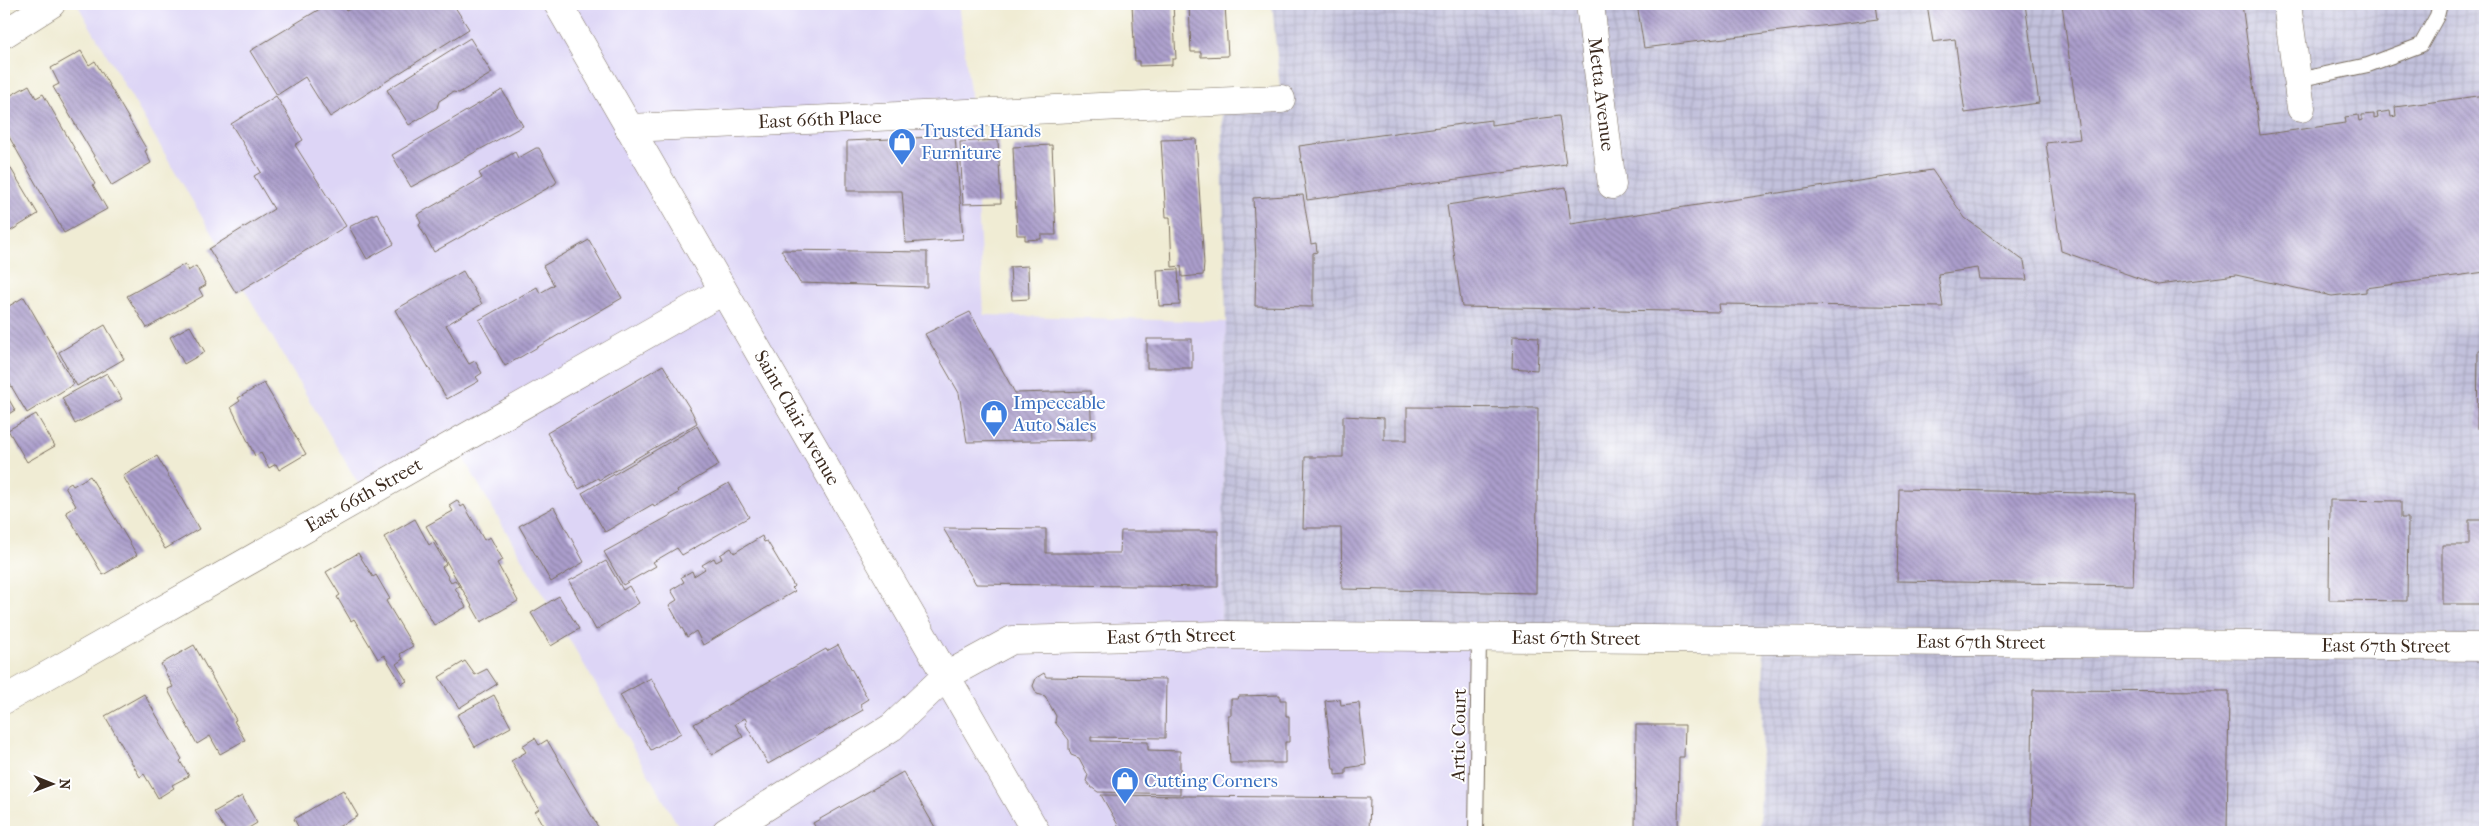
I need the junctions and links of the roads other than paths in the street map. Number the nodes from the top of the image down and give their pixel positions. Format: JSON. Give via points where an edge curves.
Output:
{"nodes":[{"id":1,"x":51,"y":4,"type":"edge"},
{"id":2,"x":558,"y":4,"type":"edge"},
{"id":3,"x":1590,"y":4,"type":"edge"},
{"id":4,"x":2287,"y":4,"type":"edge"},
{"id":5,"x":2440,"y":4,"type":"edge"},
{"id":6,"x":4,"y":34,"type":"edge"},
{"id":7,"x":2298,"y":80,"type":"junction"},
{"id":8,"x":1281,"y":99,"type":"dead end"},
{"id":9,"x":2301,"y":108,"type":"dead end"},
{"id":10,"x":629,"y":128,"type":"junction"},
{"id":11,"x":1612,"y":185,"type":"dead end"},
{"id":12,"x":723,"y":291,"type":"junction"},
{"id":13,"x":1479,"y":638,"type":"junction"},
{"id":14,"x":2485,"y":647,"type":"edge"},
{"id":15,"x":946,"y":676,"type":"junction"},
{"id":16,"x":4,"y":700,"type":"edge"},
{"id":17,"x":726,"y":832,"type":"edge"},
{"id":18,"x":1036,"y":832,"type":"edge"},
{"id":19,"x":1476,"y":832,"type":"edge"}],
"edges":[{"from":1,"to":6,"type":"street"},
{"from":2,"to":10,"type":"street","name":"Saint Clair Avenue"},
{"from":3,"to":11,"type":"street","name":"Metta Avenue"},
{"from":4,"to":7,"type":"street"},
{"from":5,"to":7,"type":"lane","via":[[2421,45],[2368,65]]},
{"from":7,"to":9,"type":"street"},
{"from":8,"to":10,"type":"street","name":"East 66th Place"},
{"from":10,"to":12,"type":"street","name":"Saint Clair Avenue"},
{"from":12,"to":15,"type":"street","name":"Saint Clair Avenue"},
{"from":12,"to":16,"type":"street","name":"East 66th Street"},
{"from":13,"to":14,"type":"street","name":"East 67th Street"},
{"from":13,"to":15,"type":"street","name":"East 67th Street","via":[[1221,635],[1012,640]]},
{"from":13,"to":19,"type":"lane","name":"Artic Court"},
{"from":15,"to":17,"type":"street","name":"East 67th Street","via":[[892,728]]},
{"from":15,"to":18,"type":"street","name":"Saint Clair Avenue"}]}
